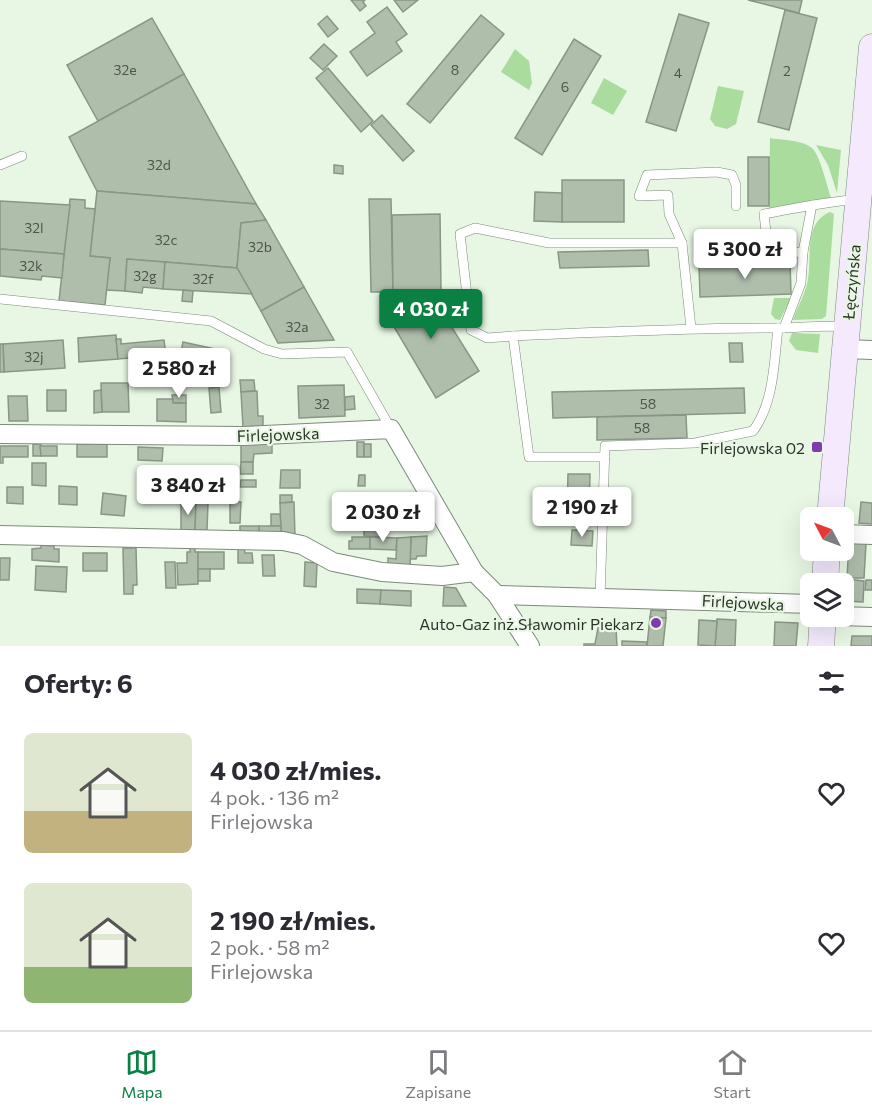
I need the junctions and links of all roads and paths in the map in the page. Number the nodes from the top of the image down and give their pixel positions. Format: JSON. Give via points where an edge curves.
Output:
{"nodes":[{"id":1,"x":872,"y":47,"type":"edge"},
{"id":2,"x":872,"y":141,"type":"edge"},
{"id":3,"x":22,"y":156,"type":"dead end"},
{"id":4,"x":0,"y":165,"type":"edge"},
{"id":5,"x":863,"y":188,"type":"edge"},
{"id":6,"x":812,"y":205,"type":"junction"},
{"id":7,"x":736,"y":206,"type":"dead end"},
{"id":8,"x":682,"y":243,"type":"junction"},
{"id":9,"x":803,"y":252,"type":"junction"},
{"id":10,"x":0,"y":299,"type":"edge"},
{"id":11,"x":691,"y":328,"type":"junction"},
{"id":12,"x":781,"y":328,"type":"junction"},
{"id":13,"x":513,"y":336,"type":"junction"},
{"id":14,"x":846,"y":338,"type":"junction"},
{"id":15,"x":872,"y":350,"type":"edge"},
{"id":16,"x":391,"y":429,"type":"junction"},
{"id":17,"x":0,"y":434,"type":"edge"},
{"id":18,"x":605,"y":457,"type":"junction"},
{"id":19,"x":831,"y":507,"type":"edge"},
{"id":20,"x":854,"y":534,"type":"edge"},
{"id":21,"x":0,"y":535,"type":"edge"},
{"id":22,"x":872,"y":535,"type":"edge"},
{"id":23,"x":474,"y":572,"type":"junction"},
{"id":24,"x":496,"y":595,"type":"junction"},
{"id":25,"x":600,"y":598,"type":"junction"},
{"id":26,"x":800,"y":604,"type":"edge"},
{"id":27,"x":854,"y":616,"type":"edge"},
{"id":28,"x":872,"y":617,"type":"edge"},
{"id":29,"x":822,"y":627,"type":"edge"},
{"id":30,"x":530,"y":646,"type":"edge"},
{"id":31,"x":821,"y":646,"type":"edge"}],
"edges":[{"from":1,"to":5,"type":"street","name":"Łęczyńska"},
{"from":2,"to":5,"type":"lane"},
{"from":3,"to":4,"type":"lane"},
{"from":5,"to":6,"type":"lane","via":[[839,201]]},
{"from":5,"to":14,"type":"street","name":"Łęczyńska"},
{"from":6,"to":9,"type":"lane"},
{"from":6,"to":9,"type":"lane","via":[[764,214],[768,249]]},
{"from":7,"to":8,"type":"lane","via":[[732,175],[717,172],[647,176],[639,196],[668,195],[669,214]]},
{"from":8,"to":11,"type":"lane"},
{"from":8,"to":13,"type":"lane","via":[[549,243],[475,228],[460,234],[471,330],[487,338]]},
{"from":9,"to":12,"type":"lane","via":[[801,283]]},
{"from":10,"to":16,"type":"lane","via":[[211,321],[264,349],[282,354],[347,352]]},
{"from":11,"to":12,"type":"lane"},
{"from":11,"to":13,"type":"lane"},
{"from":12,"to":14,"type":"lane","via":[[822,325]]},
{"from":12,"to":18,"type":"lane","via":[[763,418],[753,431],[694,443],[605,446]]},
{"from":13,"to":18,"type":"lane","via":[[529,457]]},
{"from":14,"to":15,"type":"street"},
{"from":14,"to":19,"type":"street","name":"Łęczyńska"},
{"from":16,"to":17,"type":"street","name":"Firlejowska","via":[[244,436]]},
{"from":16,"to":23,"type":"street"},
{"from":18,"to":25,"type":"lane"},
{"from":20,"to":22,"type":"street"},
{"from":21,"to":23,"type":"street","via":[[283,541],[302,545],[333,562],[382,572],[442,576]]},
{"from":23,"to":24,"type":"street"},
{"from":24,"to":25,"type":"street","name":"Firlejowska"},
{"from":24,"to":30,"type":"street"},
{"from":25,"to":26,"type":"street","name":"Firlejowska"},
{"from":27,"to":28,"type":"street"},
{"from":29,"to":31,"type":"street"}]}
